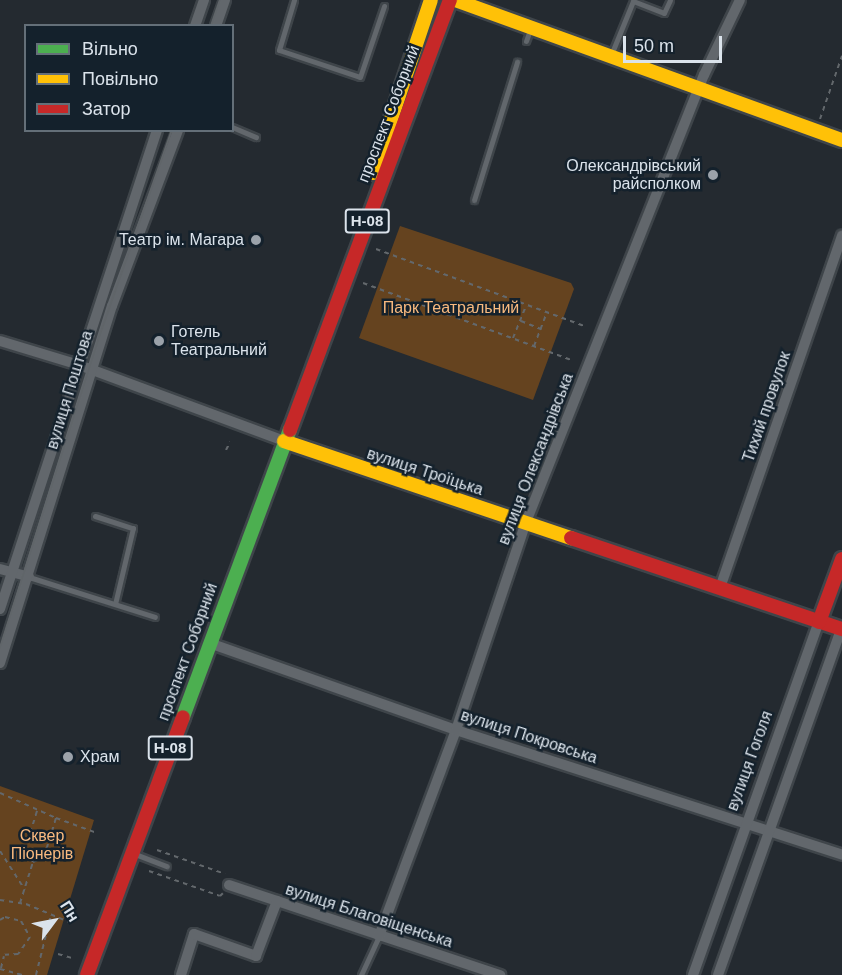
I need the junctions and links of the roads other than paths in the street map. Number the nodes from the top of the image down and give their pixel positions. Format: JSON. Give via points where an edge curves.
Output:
{"nodes":[{"id":1,"x":204,"y":0,"type":"edge"},
{"id":2,"x":225,"y":0,"type":"edge"},
{"id":3,"x":294,"y":0,"type":"edge"},
{"id":4,"x":431,"y":0,"type":"edge"},
{"id":5,"x":450,"y":0,"type":"edge"},
{"id":6,"x":455,"y":0,"type":"edge"},
{"id":7,"x":670,"y":0,"type":"edge"},
{"id":8,"x":740,"y":0,"type":"edge"},
{"id":9,"x":384,"y":6,"type":"dead end"},
{"id":10,"x":196,"y":24,"type":"edge"},
{"id":11,"x":217,"y":24,"type":"edge"},
{"id":12,"x":610,"y":56,"type":"junction"},
{"id":13,"x":517,"y":63,"type":"dead end"},
{"id":14,"x":698,"y":90,"type":"junction"},
{"id":15,"x":234,"y":128,"type":"edge"},
{"id":16,"x":156,"y":132,"type":"edge"},
{"id":17,"x":177,"y":132,"type":"edge"},
{"id":18,"x":255,"y":137,"type":"dead end"},
{"id":19,"x":842,"y":140,"type":"edge"},
{"id":20,"x":474,"y":200,"type":"dead end"},
{"id":21,"x":842,"y":236,"type":"edge"},
{"id":22,"x":0,"y":341,"type":"edge"},
{"id":23,"x":79,"y":365,"type":"junction"},
{"id":24,"x":92,"y":370,"type":"junction"},
{"id":25,"x":284,"y":441,"type":"junction"},
{"id":26,"x":95,"y":516,"type":"dead end"},
{"id":27,"x":526,"y":522,"type":"junction"},
{"id":28,"x":842,"y":559,"type":"edge"},
{"id":29,"x":0,"y":569,"type":"edge"},
{"id":30,"x":12,"y":573,"type":"junction"},
{"id":31,"x":29,"y":578,"type":"junction"},
{"id":32,"x":720,"y":588,"type":"junction"},
{"id":33,"x":116,"y":604,"type":"junction"},
{"id":34,"x":0,"y":609,"type":"edge"},
{"id":35,"x":155,"y":617,"type":"dead end"},
{"id":36,"x":819,"y":622,"type":"junction"},
{"id":37,"x":842,"y":629,"type":"edge"},
{"id":38,"x":209,"y":644,"type":"junction"},
{"id":39,"x":0,"y":663,"type":"edge"},
{"id":40,"x":456,"y":730,"type":"junction"},
{"id":41,"x":745,"y":822,"type":"junction"},
{"id":42,"x":770,"y":830,"type":"junction"},
{"id":43,"x":131,"y":853,"type":"junction"},
{"id":44,"x":842,"y":855,"type":"edge"},
{"id":45,"x":167,"y":866,"type":"dead end"},
{"id":46,"x":229,"y":885,"type":"road end"},
{"id":47,"x":277,"y":901,"type":"junction"},
{"id":48,"x":379,"y":936,"type":"junction"},
{"id":49,"x":87,"y":975,"type":"edge"},
{"id":50,"x":181,"y":975,"type":"edge"},
{"id":51,"x":361,"y":975,"type":"edge"},
{"id":52,"x":500,"y":975,"type":"edge"},
{"id":53,"x":693,"y":975,"type":"edge"},
{"id":54,"x":718,"y":975,"type":"edge"}],
"edges":[{"from":1,"to":10,"type":"street"},
{"from":2,"to":11,"type":"street"},
{"from":3,"to":9,"type":"lane","via":[[279,50],[360,77]]},
{"from":4,"to":25,"type":"main road","name":"проспект Соборний","number":"Н-08"},
{"from":5,"to":25,"type":"main road","name":"проспект Соборний","number":"Н-08"},
{"from":6,"to":12,"type":"main road","via":[[528,35]]},
{"from":7,"to":12,"type":"lane","via":[[664,13],[633,2]]},
{"from":8,"to":14,"type":"street","name":"вулиця Олександрівська"},
{"from":12,"to":14,"type":"main road"},
{"from":13,"to":20,"type":"lane"},
{"from":14,"to":19,"type":"main road"},
{"from":14,"to":27,"type":"street","name":"вулиця Олександрівська"},
{"from":15,"to":18,"type":"lane"},
{"from":16,"to":23,"type":"street","name":"вулиця Поштова"},
{"from":17,"to":24,"type":"street","name":"вулиця Поштова"},
{"from":21,"to":32,"type":"street","name":"Тихий провулок"},
{"from":22,"to":23,"type":"street","name":"вулиця Троїцька"},
{"from":23,"to":24,"type":"street","name":"вулиця Троїцька"},
{"from":23,"to":30,"type":"street","name":"вулиця Поштова"},
{"from":24,"to":25,"type":"street","name":"вулиця Троїцька"},
{"from":24,"to":31,"type":"street","name":"вулиця Поштова"},
{"from":25,"to":27,"type":"main road","name":"вулиця Троїцька"},
{"from":25,"to":38,"type":"main road","name":"проспект Соборний","number":"Н-08"},
{"from":26,"to":33,"type":"lane","via":[[133,528]]},
{"from":27,"to":32,"type":"main road","name":"вулиця Троїцька"},
{"from":27,"to":40,"type":"street","name":"вулиця Олександрівська"},
{"from":28,"to":36,"type":"main road","name":"вулиця Гоголя"},
{"from":29,"to":30,"type":"street"},
{"from":30,"to":31,"type":"street"},
{"from":30,"to":34,"type":"street","name":"вулиця Поштова"},
{"from":31,"to":33,"type":"lane"},
{"from":31,"to":39,"type":"street","name":"вулиця Поштова"},
{"from":32,"to":36,"type":"main road","name":"вулиця Троїцька"},
{"from":33,"to":35,"type":"lane"},
{"from":36,"to":37,"type":"main road","name":"вулиця Троїцька"},
{"from":36,"to":41,"type":"street","name":"вулиця Гоголя"},
{"from":37,"to":42,"type":"street"},
{"from":38,"to":40,"type":"street","name":"вулиця Покровська"},
{"from":38,"to":43,"type":"main road","name":"проспект Соборний","number":"Н-08"},
{"from":40,"to":41,"type":"street","name":"вулиця Покровська"},
{"from":40,"to":48,"type":"street","name":"вулиця Олександрівська"},
{"from":41,"to":42,"type":"street","name":"вулиця Покровська"},
{"from":41,"to":53,"type":"street","name":"вулиця Гоголя"},
{"from":42,"to":44,"type":"street","name":"вулиця Покровська"},
{"from":42,"to":54,"type":"street"},
{"from":43,"to":45,"type":"lane"},
{"from":43,"to":49,"type":"main road","name":"проспект Соборний","number":"Н-08"},
{"from":46,"to":47,"type":"street","name":"вулиця Благовіщенська"},
{"from":47,"to":48,"type":"street","name":"вулиця Благовіщенська"},
{"from":47,"to":50,"type":"street","via":[[256,956],[194,934]]},
{"from":48,"to":51,"type":"lane"},
{"from":48,"to":52,"type":"street","name":"вулиця Благовіщенська"}]}
